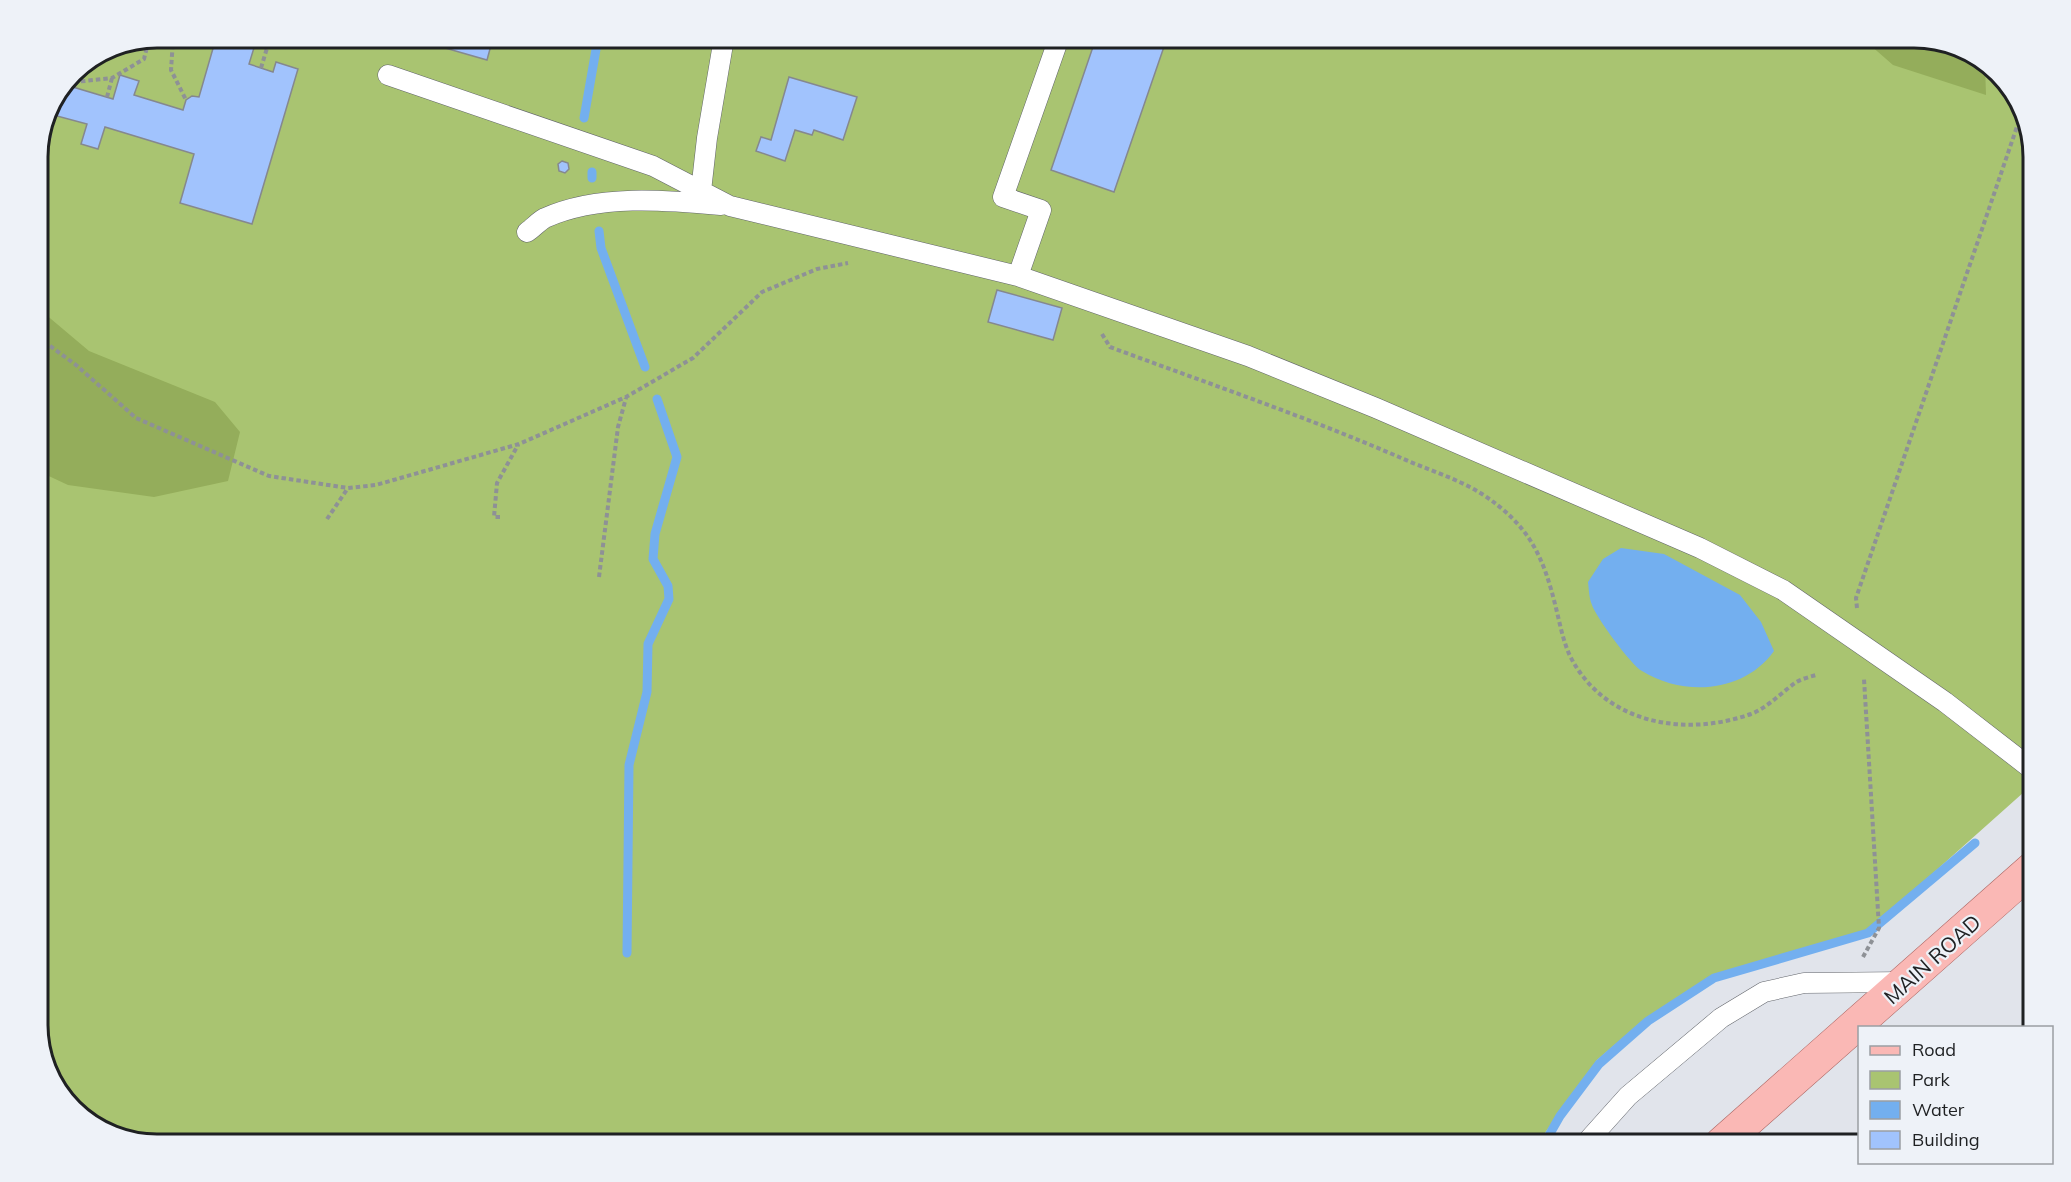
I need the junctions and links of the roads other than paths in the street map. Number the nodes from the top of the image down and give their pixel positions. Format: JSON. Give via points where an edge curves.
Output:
{"nodes":[{"id":1,"x":722,"y":48,"type":"edge"},
{"id":2,"x":1055,"y":48,"type":"edge"},
{"id":3,"x":388,"y":75,"type":"dead end"},
{"id":4,"x":701,"y":191,"type":"junction"},
{"id":5,"x":730,"y":206,"type":"junction"},
{"id":6,"x":527,"y":232,"type":"dead end"},
{"id":7,"x":1018,"y":276,"type":"junction"},
{"id":8,"x":2023,"y":762,"type":"edge"},
{"id":9,"x":2023,"y":877,"type":"edge"},
{"id":10,"x":1908,"y":982,"type":"junction"},
{"id":11,"x":1595,"y":1134,"type":"edge"},
{"id":12,"x":1733,"y":1134,"type":"edge"}],
"edges":[{"from":1,"to":4,"type":"lane"},
{"from":2,"to":7,"type":"lane","via":[[1003,196],[1041,210]]},
{"from":3,"to":4,"type":"lane","via":[[653,166]]},
{"from":4,"to":5,"type":"lane"},
{"from":5,"to":6,"type":"lane","via":[[658,199],[594,205],[544,218]]},
{"from":5,"to":7,"type":"lane"},
{"from":7,"to":8,"type":"lane","via":[[1248,356],[1700,548],[1783,590],[1946,702]]},
{"from":9,"to":10,"type":"main road","name":"MAIN ROAD"},
{"from":10,"to":11,"type":"lane","via":[[1804,983],[1764,992],[1721,1018],[1628,1096]]},
{"from":10,"to":12,"type":"main road","name":"MAIN ROAD"}]}
